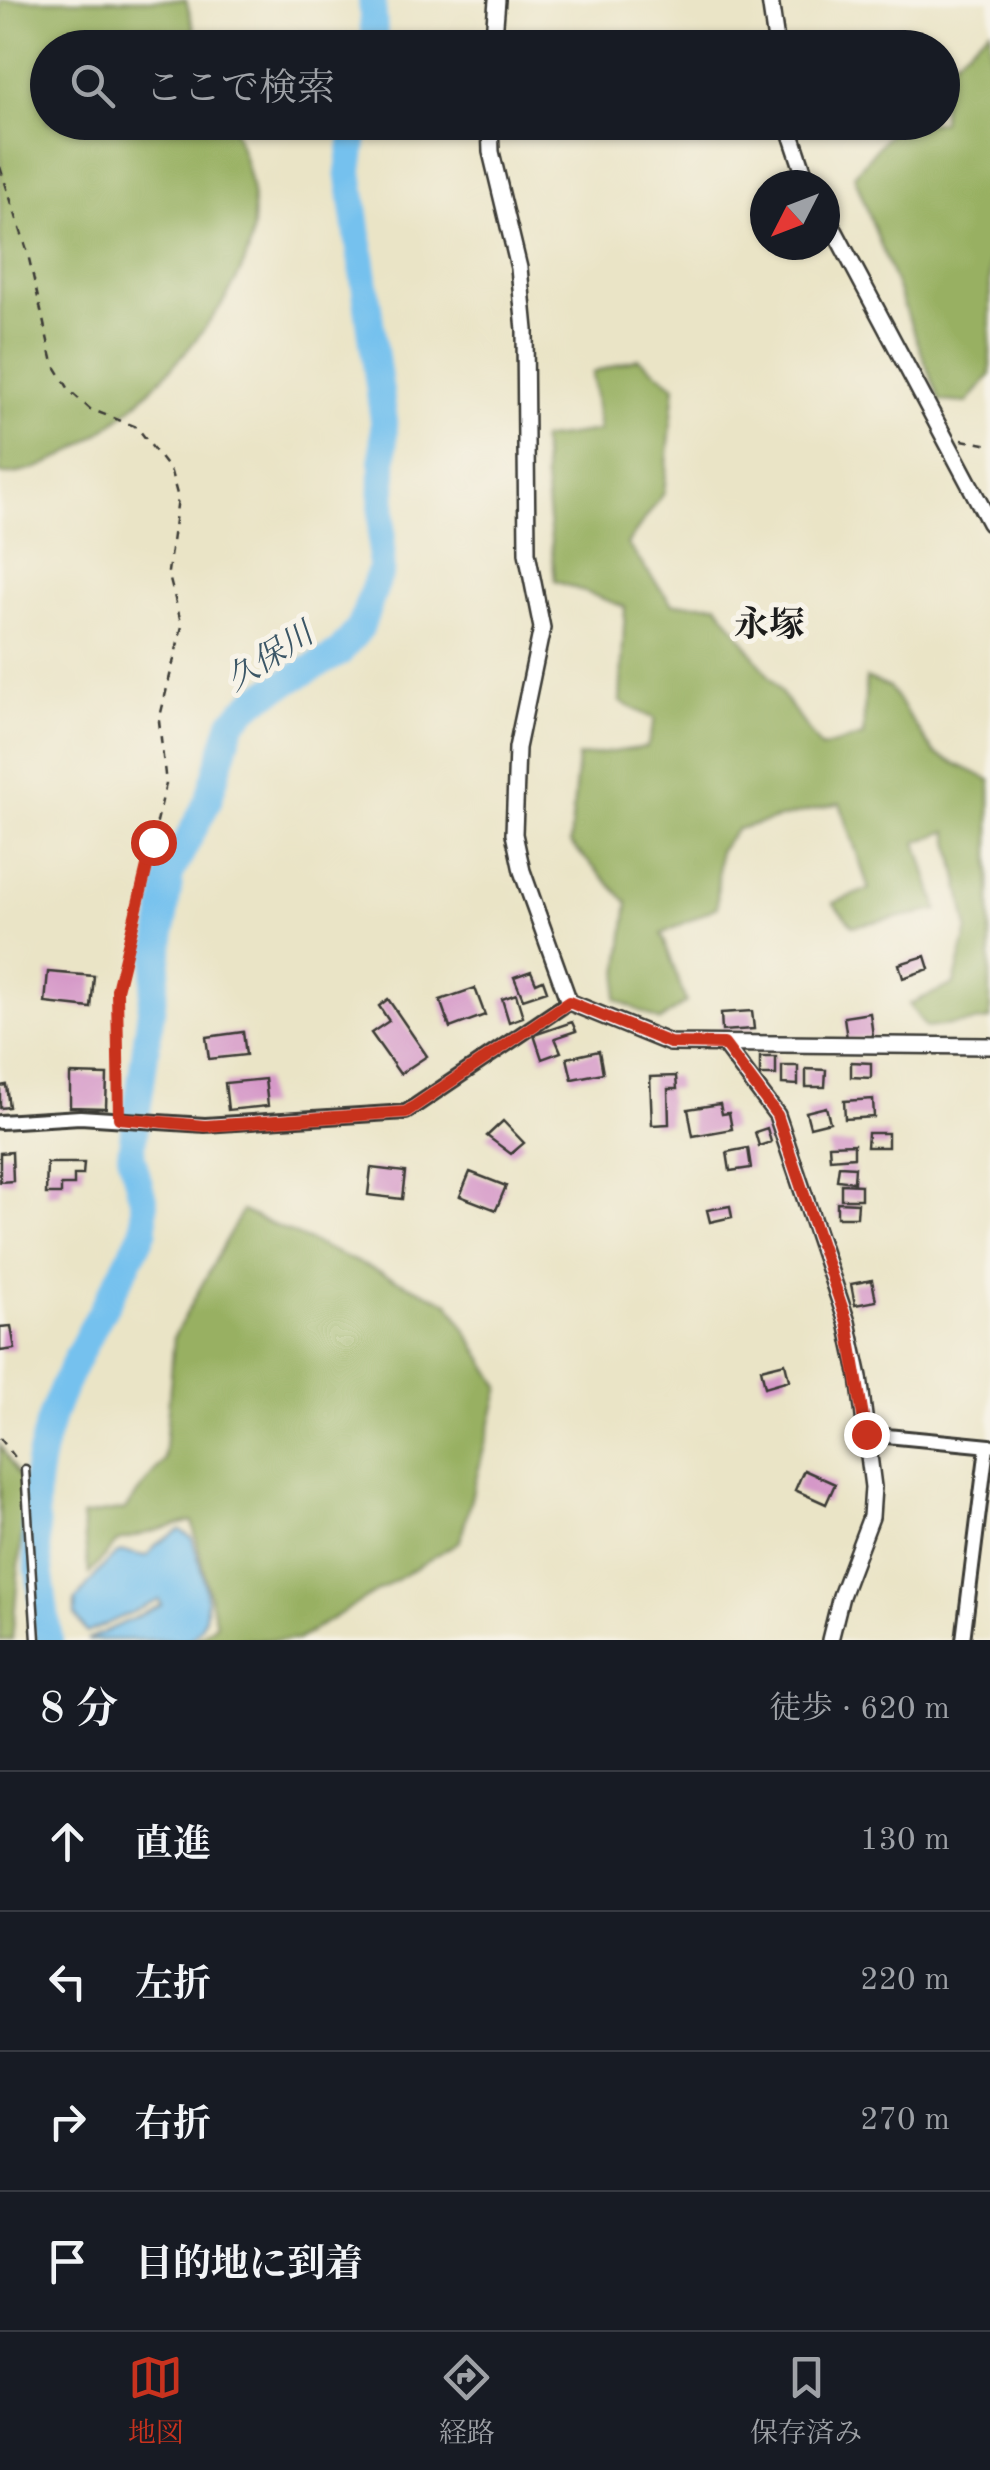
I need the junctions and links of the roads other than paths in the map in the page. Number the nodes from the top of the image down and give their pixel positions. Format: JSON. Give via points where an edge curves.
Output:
{"nodes":[{"id":1,"x":498,"y":0,"type":"edge"},
{"id":2,"x":770,"y":0,"type":"edge"},
{"id":3,"x":495,"y":30,"type":"edge"},
{"id":4,"x":774,"y":30,"type":"edge"},
{"id":5,"x":491,"y":140,"type":"edge"},
{"id":6,"x":792,"y":140,"type":"edge"},
{"id":7,"x":803,"y":170,"type":"edge"},
{"id":8,"x":840,"y":241,"type":"edge"},
{"id":9,"x":990,"y":524,"type":"edge"},
{"id":10,"x":569,"y":1002,"type":"junction"},
{"id":11,"x":724,"y":1044,"type":"junction"},
{"id":12,"x":990,"y":1046,"type":"edge"},
{"id":13,"x":0,"y":1122,"type":"edge"},
{"id":14,"x":866,"y":1434,"type":"junction"},
{"id":15,"x":988,"y":1446,"type":"edge"},
{"id":16,"x":25,"y":1470,"type":"road end"},
{"id":17,"x":36,"y":1640,"type":"edge"},
{"id":18,"x":830,"y":1640,"type":"edge"},
{"id":19,"x":963,"y":1640,"type":"edge"}],
"edges":[{"from":1,"to":3,"type":"street"},
{"from":2,"to":4,"type":"street"},
{"from":5,"to":10,"type":"street","via":[[525,330],[527,552],[542,628],[516,748],[514,834]]},
{"from":6,"to":7,"type":"street"},
{"from":8,"to":9,"type":"street"},
{"from":10,"to":11,"type":"street","via":[[670,1043]]},
{"from":10,"to":13,"type":"street","via":[[406,1112],[205,1126],[120,1119]]},
{"from":11,"to":12,"type":"street"},
{"from":11,"to":14,"type":"street","via":[[784,1132],[847,1322]]},
{"from":14,"to":15,"type":"street"},
{"from":14,"to":18,"type":"street","via":[[871,1518]]},
{"from":15,"to":19,"type":"street"},
{"from":16,"to":17,"type":"lane"}]}
